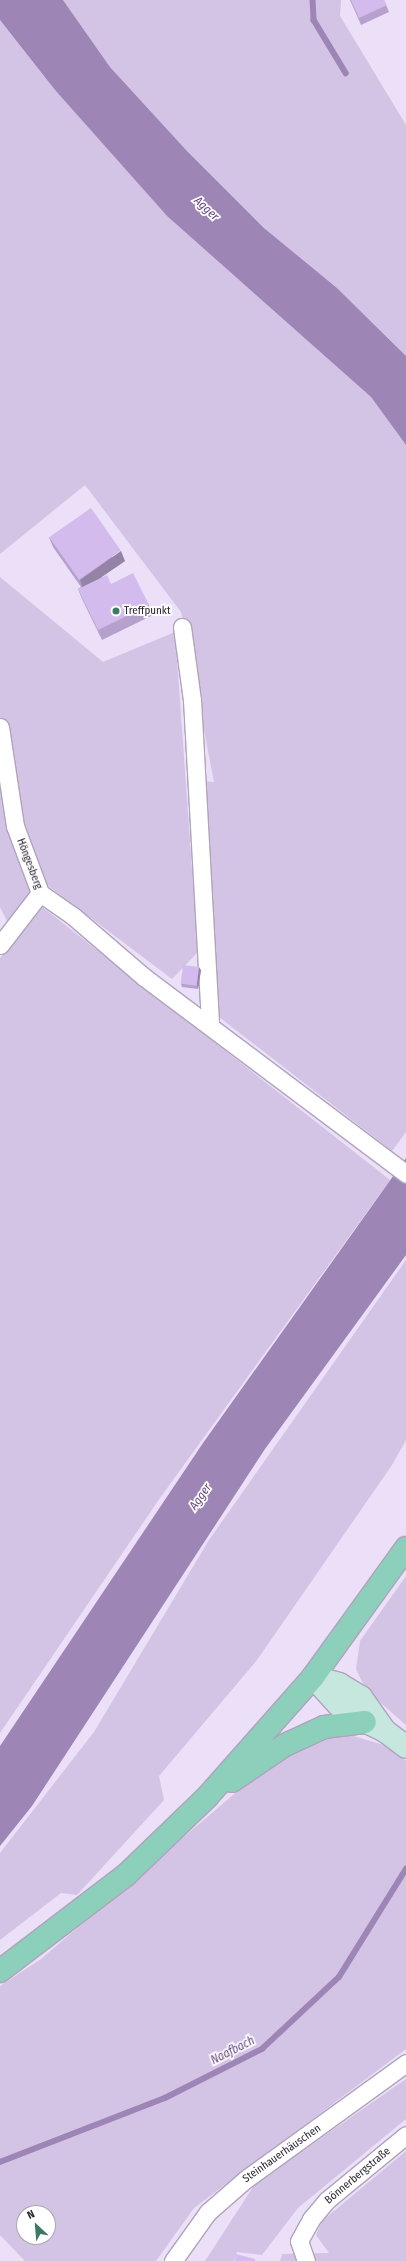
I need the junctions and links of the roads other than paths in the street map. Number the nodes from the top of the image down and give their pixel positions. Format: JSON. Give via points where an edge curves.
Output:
{"nodes":[{"id":1,"x":182,"y":627,"type":"dead end"},
{"id":2,"x":0,"y":727,"type":"edge"},
{"id":3,"x":40,"y":893,"type":"junction"},
{"id":4,"x":0,"y":945,"type":"edge"},
{"id":5,"x":210,"y":1026,"type":"junction"},
{"id":6,"x":406,"y":1174,"type":"edge"},
{"id":7,"x":406,"y":1548,"type":"edge"},
{"id":8,"x":313,"y":1677,"type":"junction"},
{"id":9,"x":365,"y":1722,"type":"junction"},
{"id":10,"x":384,"y":1731,"type":"junction"},
{"id":11,"x":406,"y":1747,"type":"edge"},
{"id":12,"x":207,"y":1797,"type":"junction"},
{"id":13,"x":0,"y":1971,"type":"edge"},
{"id":14,"x":406,"y":2063,"type":"edge"},
{"id":15,"x":406,"y":2135,"type":"edge"},
{"id":16,"x":173,"y":2261,"type":"edge"},
{"id":17,"x":306,"y":2261,"type":"edge"}],
"edges":[{"from":1,"to":5,"type":"street","via":[[192,700]]},
{"from":2,"to":3,"type":"street","name":"Höngesberg","via":[[15,826]]},
{"from":3,"to":4,"type":"street"},
{"from":3,"to":5,"type":"street","name":"Höngesberg","via":[[73,916],[144,977]]},
{"from":5,"to":6,"type":"street","name":"Höngesberg"},
{"from":7,"to":8,"type":"main road"},
{"from":8,"to":9,"type":"street","via":[[344,1711]]},
{"from":8,"to":10,"type":"street","via":[[339,1684],[361,1697]]},
{"from":8,"to":12,"type":"main road"},
{"from":9,"to":10,"type":"street"},
{"from":9,"to":12,"type":"main road","via":[[324,1727],[285,1745]]},
{"from":10,"to":11,"type":"street"},
{"from":12,"to":13,"type":"main road","via":[[126,1875]]},
{"from":14,"to":16,"type":"street","name":"Steinhauerhäuschen","via":[[224,2198],[208,2212]]},
{"from":15,"to":17,"type":"street","name":"Bönnerbergstraße","via":[[327,2200],[311,2219],[299,2240]]}]}
